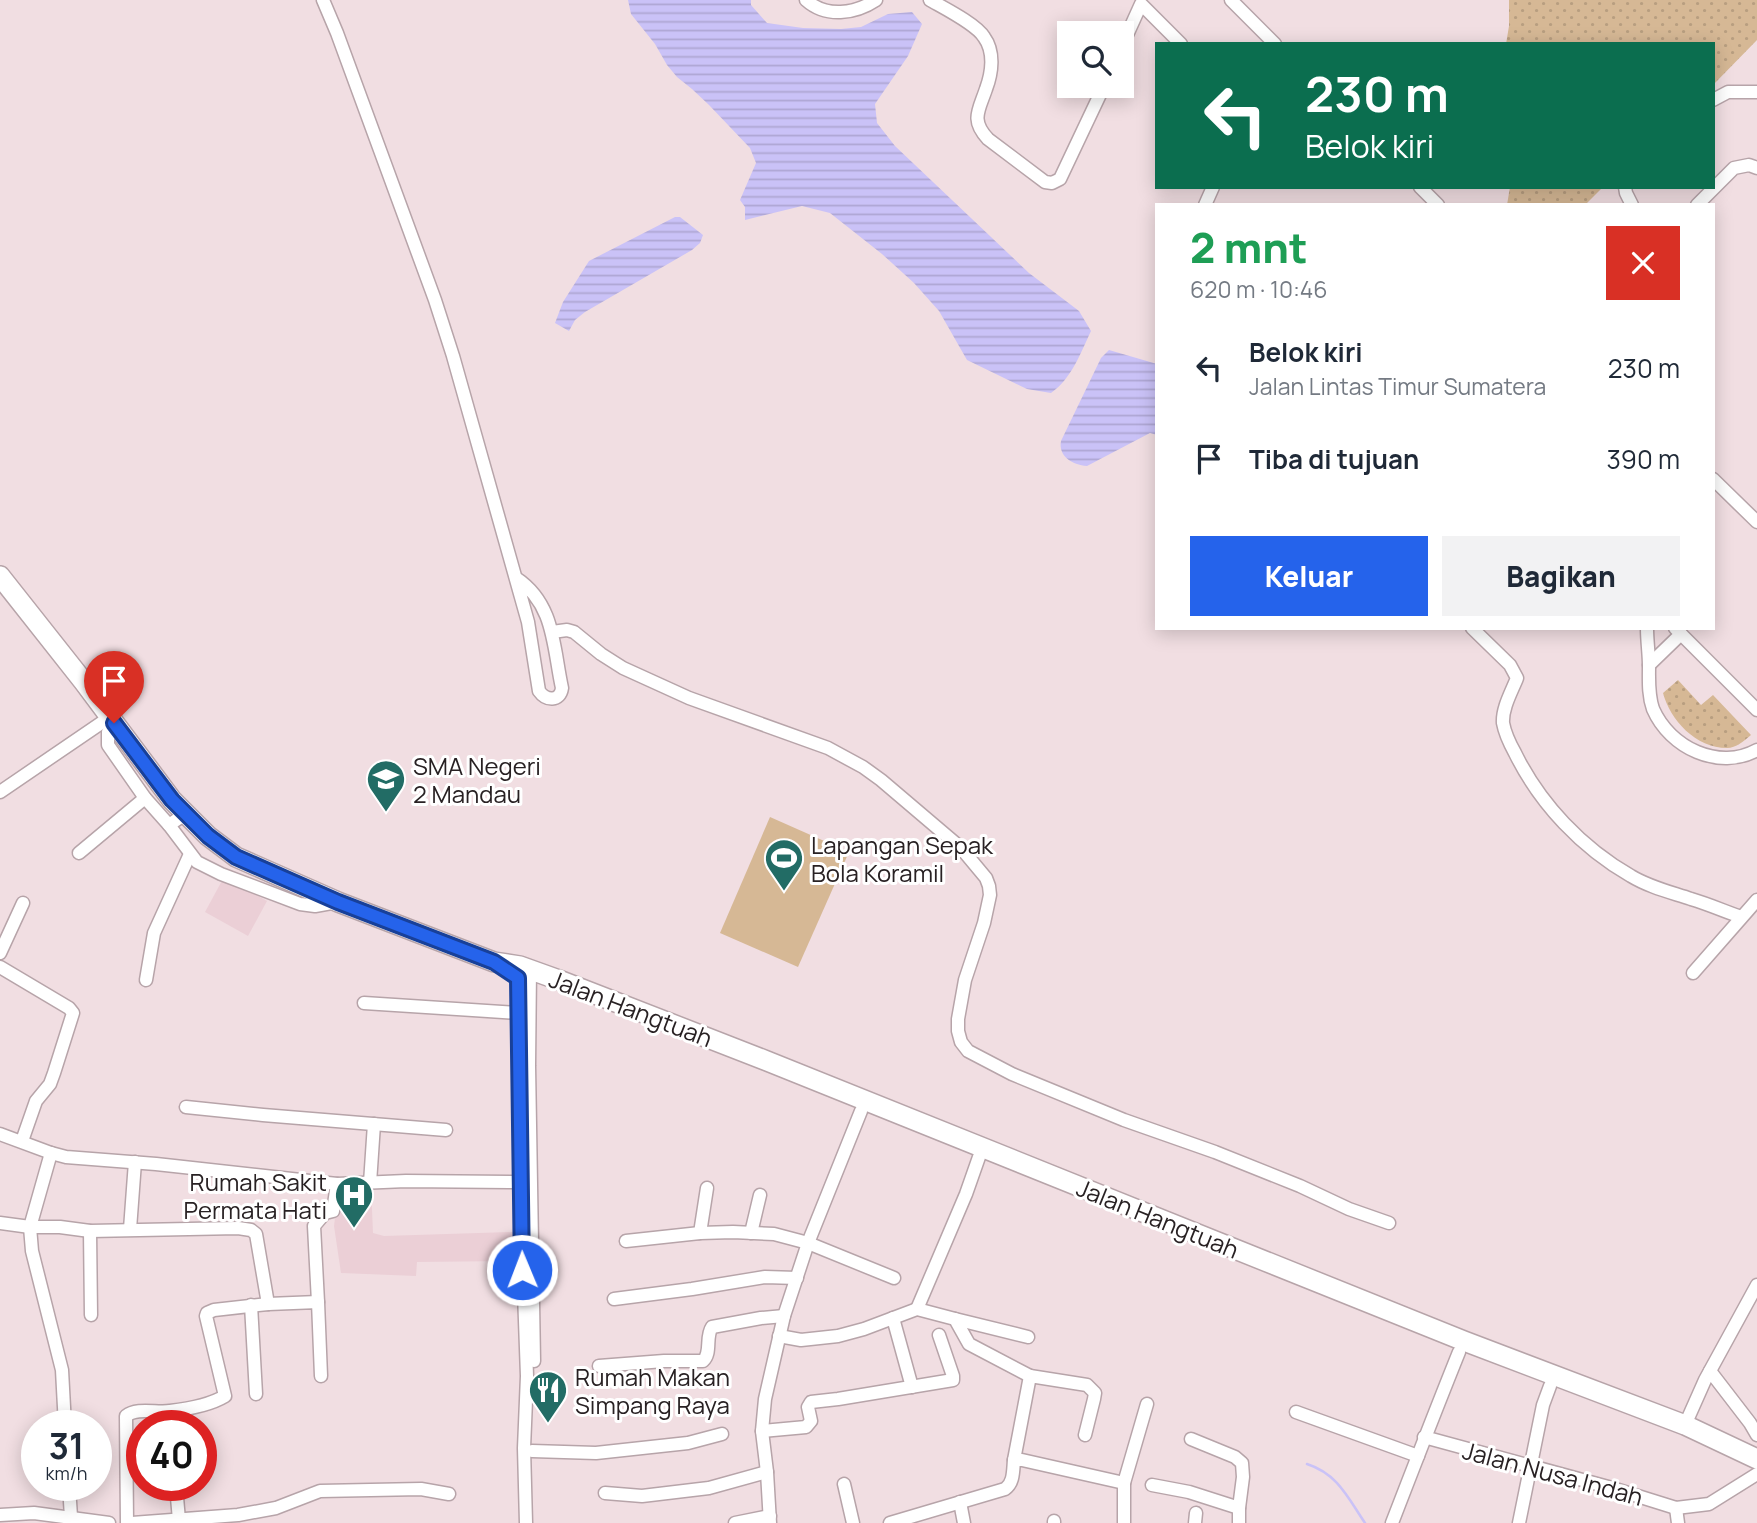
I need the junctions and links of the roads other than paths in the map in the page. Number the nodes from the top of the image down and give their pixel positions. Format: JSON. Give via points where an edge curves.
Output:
{"nodes":[{"id":1,"x":323,"y":0,"type":"edge"},
{"id":2,"x":806,"y":0,"type":"edge"},
{"id":3,"x":876,"y":0,"type":"edge"},
{"id":4,"x":930,"y":0,"type":"edge"},
{"id":5,"x":1231,"y":0,"type":"edge"},
{"id":6,"x":1133,"y":21,"type":"edge"},
{"id":7,"x":1179,"y":42,"type":"edge"},
{"id":8,"x":1273,"y":42,"type":"edge"},
{"id":9,"x":1757,"y":92,"type":"edge"},
{"id":10,"x":1099,"y":98,"type":"edge"},
{"id":11,"x":1715,"y":99,"type":"edge"},
{"id":12,"x":1757,"y":169,"type":"edge"},
{"id":13,"x":1715,"y":187,"type":"edge"},
{"id":14,"x":1422,"y":189,"type":"edge"},
{"id":15,"x":1713,"y":189,"type":"edge"},
{"id":16,"x":1435,"y":203,"type":"edge"},
{"id":17,"x":1699,"y":203,"type":"edge"},
{"id":18,"x":1715,"y":481,"type":"edge"},
{"id":19,"x":1757,"y":522,"type":"edge"},
{"id":20,"x":0,"y":576,"type":"edge"},
{"id":21,"x":516,"y":578,"type":"junction"},
{"id":22,"x":1474,"y":630,"type":"edge"},
{"id":23,"x":1647,"y":630,"type":"edge"},
{"id":24,"x":1678,"y":631,"type":"edge"},
{"id":25,"x":552,"y":632,"type":"junction"},
{"id":26,"x":1649,"y":665,"type":"junction"},
{"id":27,"x":1757,"y":710,"type":"edge"},
{"id":28,"x":112,"y":720,"type":"junction"},
{"id":29,"x":1757,"y":750,"type":"edge"},
{"id":30,"x":0,"y":773,"type":"edge"},
{"id":31,"x":4,"y":789,"type":"edge"},
{"id":32,"x":145,"y":798,"type":"junction"},
{"id":33,"x":177,"y":820,"type":"junction"},
{"id":34,"x":79,"y":853,"type":"dead end"},
{"id":35,"x":190,"y":854,"type":"junction"},
{"id":36,"x":1757,"y":900,"type":"edge"},
{"id":37,"x":338,"y":902,"type":"junction"},
{"id":38,"x":23,"y":903,"type":"dead end"},
{"id":39,"x":1741,"y":916,"type":"junction"},
{"id":40,"x":0,"y":953,"type":"edge"},
{"id":41,"x":0,"y":967,"type":"edge"},
{"id":42,"x":1693,"y":972,"type":"dead end"},
{"id":43,"x":524,"y":974,"type":"junction"},
{"id":44,"x":146,"y":980,"type":"dead end"},
{"id":45,"x":363,"y":1003,"type":"dead end"},
{"id":46,"x":519,"y":1013,"type":"junction"},
{"id":47,"x":765,"y":1067,"type":"junction"},
{"id":48,"x":186,"y":1107,"type":"dead end"},
{"id":49,"x":861,"y":1111,"type":"junction"},
{"id":50,"x":374,"y":1124,"type":"junction"},
{"id":51,"x":446,"y":1130,"type":"dead end"},
{"id":52,"x":0,"y":1134,"type":"edge"},
{"id":53,"x":526,"y":1139,"type":"junction"},
{"id":54,"x":22,"y":1141,"type":"junction"},
{"id":55,"x":51,"y":1153,"type":"junction"},
{"id":56,"x":979,"y":1157,"type":"junction"},
{"id":57,"x":135,"y":1163,"type":"junction"},
{"id":58,"x":520,"y":1182,"type":"junction"},
{"id":59,"x":370,"y":1183,"type":"junction"},
{"id":60,"x":337,"y":1184,"type":"junction"},
{"id":61,"x":707,"y":1188,"type":"dead end"},
{"id":62,"x":760,"y":1195,"type":"dead end"},
{"id":63,"x":0,"y":1223,"type":"edge"},
{"id":64,"x":1389,"y":1223,"type":"dead end"},
{"id":65,"x":30,"y":1227,"type":"junction"},
{"id":66,"x":130,"y":1229,"type":"junction"},
{"id":67,"x":90,"y":1231,"type":"junction"},
{"id":68,"x":700,"y":1233,"type":"junction"},
{"id":69,"x":751,"y":1233,"type":"junction"},
{"id":70,"x":626,"y":1241,"type":"dead end"},
{"id":71,"x":808,"y":1243,"type":"junction"},
{"id":72,"x":797,"y":1278,"type":"junction"},
{"id":73,"x":894,"y":1278,"type":"dead end"},
{"id":74,"x":1757,"y":1285,"type":"edge"},
{"id":75,"x":614,"y":1299,"type":"dead end"},
{"id":76,"x":317,"y":1302,"type":"junction"},
{"id":77,"x":268,"y":1304,"type":"junction"},
{"id":78,"x":251,"y":1305,"type":"junction"},
{"id":79,"x":918,"y":1309,"type":"junction"},
{"id":80,"x":91,"y":1315,"type":"dead end"},
{"id":81,"x":784,"y":1316,"type":"junction"},
{"id":82,"x":1389,"y":1317,"type":"junction"},
{"id":83,"x":893,"y":1318,"type":"junction"},
{"id":84,"x":955,"y":1319,"type":"junction"},
{"id":85,"x":939,"y":1335,"type":"dead end"},
{"id":86,"x":779,"y":1336,"type":"junction"},
{"id":87,"x":1028,"y":1337,"type":"dead end"},
{"id":88,"x":1459,"y":1352,"type":"junction"},
{"id":89,"x":599,"y":1366,"type":"dead end"},
{"id":90,"x":1710,"y":1370,"type":"junction"},
{"id":91,"x":321,"y":1376,"type":"dead end"},
{"id":92,"x":1030,"y":1376,"type":"junction"},
{"id":93,"x":1550,"y":1386,"type":"junction"},
{"id":94,"x":912,"y":1387,"type":"junction"},
{"id":95,"x":256,"y":1394,"type":"dead end"},
{"id":96,"x":1147,"y":1404,"type":"dead end"},
{"id":97,"x":64,"y":1410,"type":"edge"},
{"id":98,"x":174,"y":1410,"type":"edge"},
{"id":99,"x":1296,"y":1412,"type":"dead end"},
{"id":100,"x":1685,"y":1425,"type":"junction"},
{"id":101,"x":762,"y":1431,"type":"junction"},
{"id":102,"x":722,"y":1434,"type":"dead end"},
{"id":103,"x":1757,"y":1434,"type":"edge"},
{"id":104,"x":1085,"y":1435,"type":"dead end"},
{"id":105,"x":1424,"y":1437,"type":"junction"},
{"id":106,"x":1192,"y":1438,"type":"dead end"},
{"id":107,"x":532,"y":1451,"type":"junction"},
{"id":108,"x":1418,"y":1456,"type":"junction"},
{"id":109,"x":1757,"y":1459,"type":"edge"},
{"id":110,"x":1014,"y":1460,"type":"junction"},
{"id":111,"x":1531,"y":1466,"type":"junction"},
{"id":112,"x":767,"y":1472,"type":"junction"},
{"id":113,"x":1757,"y":1473,"type":"edge"},
{"id":114,"x":1124,"y":1483,"type":"junction"},
{"id":115,"x":845,"y":1484,"type":"dead end"},
{"id":116,"x":1152,"y":1485,"type":"dead end"},
{"id":117,"x":605,"y":1493,"type":"dead end"},
{"id":118,"x":449,"y":1494,"type":"dead end"},
{"id":119,"x":70,"y":1501,"type":"edge"},
{"id":120,"x":127,"y":1501,"type":"edge"},
{"id":121,"x":177,"y":1501,"type":"edge"},
{"id":122,"x":960,"y":1502,"type":"junction"},
{"id":123,"x":1240,"y":1508,"type":"junction"},
{"id":124,"x":1676,"y":1508,"type":"junction"},
{"id":125,"x":0,"y":1515,"type":"edge"},
{"id":126,"x":71,"y":1517,"type":"junction"},
{"id":127,"x":20,"y":1518,"type":"edge"},
{"id":128,"x":238,"y":1519,"type":"edge"},
{"id":129,"x":770,"y":1519,"type":"edge"},
{"id":130,"x":179,"y":1520,"type":"junction"},
{"id":131,"x":109,"y":1523,"type":"edge"},
{"id":132,"x":127,"y":1523,"type":"edge"},
{"id":133,"x":132,"y":1523,"type":"edge"},
{"id":134,"x":526,"y":1523,"type":"edge"},
{"id":135,"x":535,"y":1523,"type":"edge"},
{"id":136,"x":735,"y":1523,"type":"edge"},
{"id":137,"x":853,"y":1523,"type":"edge"},
{"id":138,"x":890,"y":1523,"type":"edge"},
{"id":139,"x":964,"y":1523,"type":"edge"},
{"id":140,"x":1124,"y":1523,"type":"edge"},
{"id":141,"x":1239,"y":1523,"type":"edge"},
{"id":142,"x":1392,"y":1523,"type":"edge"},
{"id":143,"x":1519,"y":1523,"type":"edge"},
{"id":144,"x":1678,"y":1523,"type":"edge"}],
"edges":[{"from":1,"to":21,"type":"street","via":[[435,300]]},
{"from":2,"to":3,"type":"street","via":[[822,10],[842,13]]},
{"from":4,"to":10,"type":"street","via":[[984,36],[990,50],[992,66],[978,108],[981,132],[1045,181],[1060,179]]},
{"from":5,"to":8,"type":"street"},
{"from":6,"to":7,"type":"street","via":[[1141,4]]},
{"from":9,"to":11,"type":"street","via":[[1728,92]]},
{"from":12,"to":13,"type":"street","via":[[1749,165],[1734,168]]},
{"from":14,"to":16,"type":"street"},
{"from":15,"to":17,"type":"street"},
{"from":18,"to":19,"type":"street"},
{"from":20,"to":28,"type":"highway","name":"Jalan Hangtuah"},
{"from":21,"to":25,"type":"street","via":[[542,604]]},
{"from":21,"to":25,"type":"street","via":[[539,691],[551,699],[561,694],[562,688]]},
{"from":22,"to":39,"type":"street","via":[[1517,678],[1503,719],[1508,739],[1546,802],[1574,833],[1632,877]]},
{"from":23,"to":26,"type":"street"},
{"from":24,"to":26,"type":"street"},
{"from":24,"to":27,"type":"street"},
{"from":25,"to":64,"type":"street","via":[[574,632],[601,654],[648,680],[846,757],[881,780],[961,848],[986,878],[990,895],[958,1019],[961,1042],[968,1051],[1124,1120]]},
{"from":26,"to":29,"type":"street","via":[[1654,709],[1667,730],[1687,748],[1730,759]]},
{"from":28,"to":31,"type":"street"},
{"from":28,"to":32,"type":"street","via":[[108,745]]},
{"from":28,"to":33,"type":"highway","name":"Jalan Hangtuah","via":[[172,800]]},
{"from":30,"to":31,"type":"street"},
{"from":32,"to":33,"type":"street"},
{"from":32,"to":34,"type":"street"},
{"from":33,"to":35,"type":"street"},
{"from":33,"to":37,"type":"highway","name":"Jalan Hangtuah","via":[[236,857]]},
{"from":35,"to":37,"type":"street","via":[[221,874],[300,904]]},
{"from":35,"to":44,"type":"street","via":[[154,933]]},
{"from":36,"to":39,"type":"street"},
{"from":37,"to":43,"type":"highway","name":"Jalan Hangtuah"},
{"from":38,"to":40,"type":"street"},
{"from":39,"to":42,"type":"street"},
{"from":41,"to":54,"type":"street","via":[[73,1013],[50,1084],[36,1101]]},
{"from":43,"to":46,"type":"street"},
{"from":43,"to":47,"type":"highway","name":"Jalan Hangtuah"},
{"from":43,"to":53,"type":"street","via":[[529,1066]]},
{"from":45,"to":46,"type":"street"},
{"from":46,"to":53,"type":"street"},
{"from":47,"to":49,"type":"highway","name":"Jalan Hangtuah"},
{"from":47,"to":82,"type":"highway","name":"Jalan Hangtuah"},
{"from":48,"to":50,"type":"street"},
{"from":49,"to":56,"type":"highway","name":"Jalan Hangtuah"},
{"from":49,"to":71,"type":"street"},
{"from":50,"to":51,"type":"street"},
{"from":50,"to":59,"type":"street"},
{"from":52,"to":54,"type":"street"},
{"from":53,"to":58,"type":"street"},
{"from":53,"to":107,"type":"street","via":[[534,1325]]},
{"from":54,"to":55,"type":"street"},
{"from":55,"to":57,"type":"street"},
{"from":55,"to":65,"type":"street"},
{"from":56,"to":79,"type":"street"},
{"from":56,"to":82,"type":"highway","name":"Jalan Hangtuah"},
{"from":57,"to":60,"type":"street"},
{"from":57,"to":66,"type":"street"},
{"from":58,"to":59,"type":"street"},
{"from":58,"to":134,"type":"street","via":[[527,1376]]},
{"from":59,"to":60,"type":"street"},
{"from":60,"to":76,"type":"street","via":[[333,1211],[314,1226]]},
{"from":61,"to":68,"type":"street"},
{"from":62,"to":69,"type":"street"},
{"from":63,"to":65,"type":"street"},
{"from":65,"to":67,"type":"street"},
{"from":65,"to":97,"type":"street","via":[[62,1370]]},
{"from":66,"to":67,"type":"street"},
{"from":66,"to":77,"type":"street","via":[[251,1230],[256,1234]]},
{"from":67,"to":80,"type":"street"},
{"from":68,"to":69,"type":"street"},
{"from":68,"to":70,"type":"street"},
{"from":69,"to":71,"type":"street"},
{"from":71,"to":72,"type":"street"},
{"from":71,"to":73,"type":"street"},
{"from":72,"to":75,"type":"street","via":[[765,1277]]},
{"from":72,"to":81,"type":"street"},
{"from":74,"to":90,"type":"street"},
{"from":76,"to":77,"type":"street"},
{"from":76,"to":91,"type":"street"},
{"from":77,"to":78,"type":"street"},
{"from":78,"to":95,"type":"street"},
{"from":78,"to":98,"type":"street","via":[[214,1310],[206,1316],[224,1397]]},
{"from":79,"to":83,"type":"street"},
{"from":79,"to":84,"type":"street"},
{"from":81,"to":86,"type":"street"},
{"from":81,"to":89,"type":"street","via":[[712,1327],[704,1361]]},
{"from":82,"to":88,"type":"highway","name":"Jalan Hangtuah"},
{"from":82,"to":100,"type":"highway","name":"Jalan Hangtuah"},
{"from":83,"to":86,"type":"street","via":[[838,1336],[801,1340]]},
{"from":83,"to":94,"type":"street"},
{"from":84,"to":87,"type":"street"},
{"from":84,"to":92,"type":"street","via":[[969,1344]]},
{"from":85,"to":94,"type":"street","via":[[954,1378]]},
{"from":86,"to":101,"type":"street"},
{"from":88,"to":93,"type":"highway","name":"Jalan Hangtuah"},
{"from":88,"to":105,"type":"street"},
{"from":90,"to":100,"type":"street"},
{"from":90,"to":103,"type":"street"},
{"from":92,"to":104,"type":"street","via":[[1092,1388],[1095,1393]]},
{"from":92,"to":110,"type":"street"},
{"from":93,"to":111,"type":"street"},
{"from":93,"to":113,"type":"highway","name":"Jalan Hangtuah","via":[[1725,1455]]},
{"from":94,"to":101,"type":"street","via":[[811,1402],[811,1421],[806,1427]]},
{"from":96,"to":114,"type":"street"},
{"from":99,"to":108,"type":"street"},
{"from":100,"to":109,"type":"highway","name":"Jalan Hangtuah"},
{"from":101,"to":112,"type":"street"},
{"from":102,"to":107,"type":"street","via":[[688,1443],[596,1453]]},
{"from":105,"to":108,"type":"street"},
{"from":105,"to":111,"type":"street","name":"Jalan Nusa Indah"},
{"from":106,"to":123,"type":"street","via":[[1242,1463]]},
{"from":107,"to":135,"type":"street"},
{"from":108,"to":142,"type":"street"},
{"from":110,"to":114,"type":"street"},
{"from":110,"to":122,"type":"street","via":[[1007,1488]]},
{"from":111,"to":124,"type":"street","name":"Jalan Nusa Indah"},
{"from":111,"to":143,"type":"street"},
{"from":112,"to":117,"type":"street","via":[[709,1488],[642,1496]]},
{"from":112,"to":129,"type":"street"},
{"from":113,"to":124,"type":"street","name":"Jalan Nusa Indah","via":[[1709,1504]]},
{"from":114,"to":140,"type":"street"},
{"from":115,"to":137,"type":"street"},
{"from":116,"to":123,"type":"street"},
{"from":118,"to":128,"type":"street","via":[[421,1489],[320,1491]]},
{"from":119,"to":126,"type":"street"},
{"from":120,"to":132,"type":"street"},
{"from":121,"to":130,"type":"street"},
{"from":122,"to":138,"type":"street"},
{"from":122,"to":139,"type":"street"},
{"from":123,"to":141,"type":"street"},
{"from":124,"to":144,"type":"street"},
{"from":125,"to":127,"type":"street"},
{"from":126,"to":127,"type":"street","via":[[34,1513]]},
{"from":126,"to":131,"type":"street"},
{"from":128,"to":130,"type":"street"},
{"from":129,"to":136,"type":"street"},
{"from":130,"to":133,"type":"street"}]}
